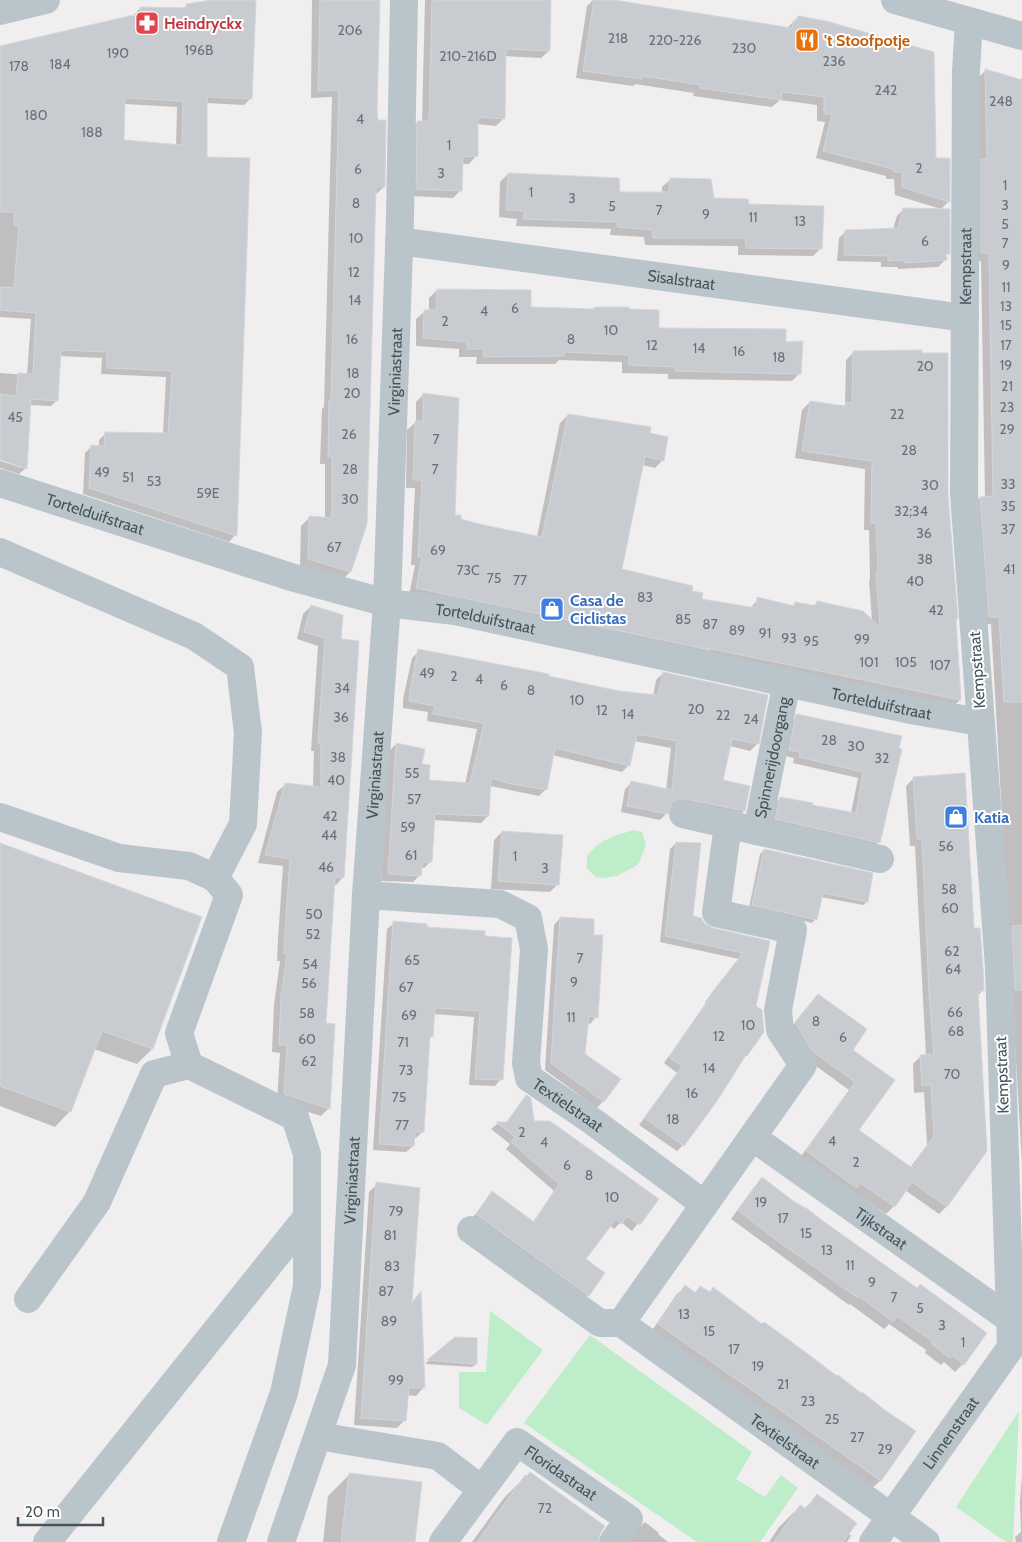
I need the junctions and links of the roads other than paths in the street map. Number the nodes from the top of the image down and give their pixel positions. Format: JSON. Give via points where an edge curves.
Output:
{"nodes":[{"id":1,"x":46,"y":0,"type":"edge"},
{"id":2,"x":404,"y":0,"type":"edge"},
{"id":3,"x":896,"y":0,"type":"edge"},
{"id":4,"x":0,"y":11,"type":"edge"},
{"id":5,"x":969,"y":22,"type":"junction"},
{"id":6,"x":1022,"y":36,"type":"edge"},
{"id":7,"x":399,"y":241,"type":"junction"},
{"id":8,"x":965,"y":318,"type":"junction"},
{"id":9,"x":0,"y":483,"type":"edge"},
{"id":10,"x":0,"y":552,"type":"edge"},
{"id":11,"x":387,"y":603,"type":"junction"},
{"id":12,"x":787,"y":682,"type":"junction"},
{"id":13,"x":980,"y":722,"type":"junction"},
{"id":14,"x":683,"y":814,"type":"dead end"},
{"id":15,"x":0,"y":816,"type":"edge"},
{"id":16,"x":728,"y":825,"type":"junction"},
{"id":17,"x":757,"y":831,"type":"junction"},
{"id":18,"x":880,"y":859,"type":"dead end"},
{"id":19,"x":215,"y":878,"type":"junction"},
{"id":20,"x":366,"y":895,"type":"junction"},
{"id":21,"x":189,"y":1065,"type":"junction"},
{"id":22,"x":752,"y":1137,"type":"junction"},
{"id":23,"x":704,"y":1204,"type":"junction"},
{"id":24,"x":307,"y":1216,"type":"junction"},
{"id":25,"x":471,"y":1230,"type":"dead end"},
{"id":26,"x":28,"y":1299,"type":"dead end"},
{"id":27,"x":1010,"y":1319,"type":"junction"},
{"id":28,"x":621,"y":1323,"type":"junction"},
{"id":29,"x":318,"y":1436,"type":"junction"},
{"id":30,"x":482,"y":1489,"type":"junction"},
{"id":31,"x":891,"y":1516,"type":"junction"},
{"id":32,"x":47,"y":1542,"type":"edge"},
{"id":33,"x":231,"y":1542,"type":"edge"},
{"id":34,"x":281,"y":1542,"type":"edge"},
{"id":35,"x":443,"y":1542,"type":"edge"},
{"id":36,"x":613,"y":1542,"type":"edge"},
{"id":37,"x":872,"y":1542,"type":"edge"},
{"id":38,"x":926,"y":1542,"type":"edge"}],
"edges":[{"from":1,"to":4,"type":"street"},
{"from":2,"to":7,"type":"street","name":"Virginiastraat"},
{"from":3,"to":5,"type":"street"},
{"from":5,"to":6,"type":"street"},
{"from":5,"to":8,"type":"street","name":"Kempstraat"},
{"from":7,"to":8,"type":"street","name":"Sisalstraat"},
{"from":7,"to":11,"type":"street","name":"Virginiastraat"},
{"from":8,"to":13,"type":"street","name":"Kempstraat","via":[[964,494]]},
{"from":9,"to":11,"type":"street","name":"Tortelduifstraat","via":[[291,577]]},
{"from":10,"to":19,"type":"street","via":[[194,636],[240,667],[248,733],[243,824]]},
{"from":11,"to":12,"type":"street","name":"Tortelduifstraat","via":[[455,611]]},
{"from":11,"to":20,"type":"street","name":"Virginiastraat"},
{"from":12,"to":13,"type":"street","name":"Tortelduifstraat"},
{"from":12,"to":17,"type":"street","name":"Spinnerijdoorgang"},
{"from":13,"to":27,"type":"street","name":"Kempstraat","via":[[999,967]]},
{"from":14,"to":16,"type":"street","name":"Spinnerijdoorgang"},
{"from":15,"to":19,"type":"street","via":[[119,858],[189,866]]},
{"from":16,"to":17,"type":"street","name":"Spinnerijdoorgang"},
{"from":16,"to":22,"type":"street","name":"Spinnerijdoorgang","via":[[716,913],[793,930],[778,1010],[780,1030],[804,1065]]},
{"from":17,"to":18,"type":"street","name":"Spinnerijdoorgang"},
{"from":19,"to":21,"type":"street","via":[[229,895],[179,1033]]},
{"from":20,"to":23,"type":"street","name":"Textielstraat","via":[[500,904],[528,918],[534,949],[526,1063],[529,1078]]},
{"from":20,"to":29,"type":"street","name":"Virginiastraat","via":[[342,1365]]},
{"from":21,"to":24,"type":"street","via":[[295,1117],[307,1154]]},
{"from":21,"to":26,"type":"street","via":[[154,1074],[97,1202]]},
{"from":22,"to":23,"type":"street"},
{"from":22,"to":27,"type":"street","name":"Tijkstraat"},
{"from":23,"to":28,"type":"street"},
{"from":24,"to":32,"type":"street"},
{"from":24,"to":33,"type":"street","via":[[307,1286],[284,1393]]},
{"from":25,"to":28,"type":"street","via":[[600,1323]]},
{"from":27,"to":31,"type":"street","name":"Linnenstraat","via":[[1011,1347]]},
{"from":28,"to":31,"type":"street","name":"Textielstraat"},
{"from":29,"to":30,"type":"street","via":[[438,1456]]},
{"from":29,"to":34,"type":"street","name":"Virginiastraat"},
{"from":30,"to":35,"type":"street","name":"Floridastraat"},
{"from":30,"to":36,"type":"street","name":"Floridastraat","via":[[517,1442],[629,1519]]},
{"from":31,"to":37,"type":"street","name":"Linnenstraat"},
{"from":31,"to":38,"type":"street","name":"Textielstraat"}]}
